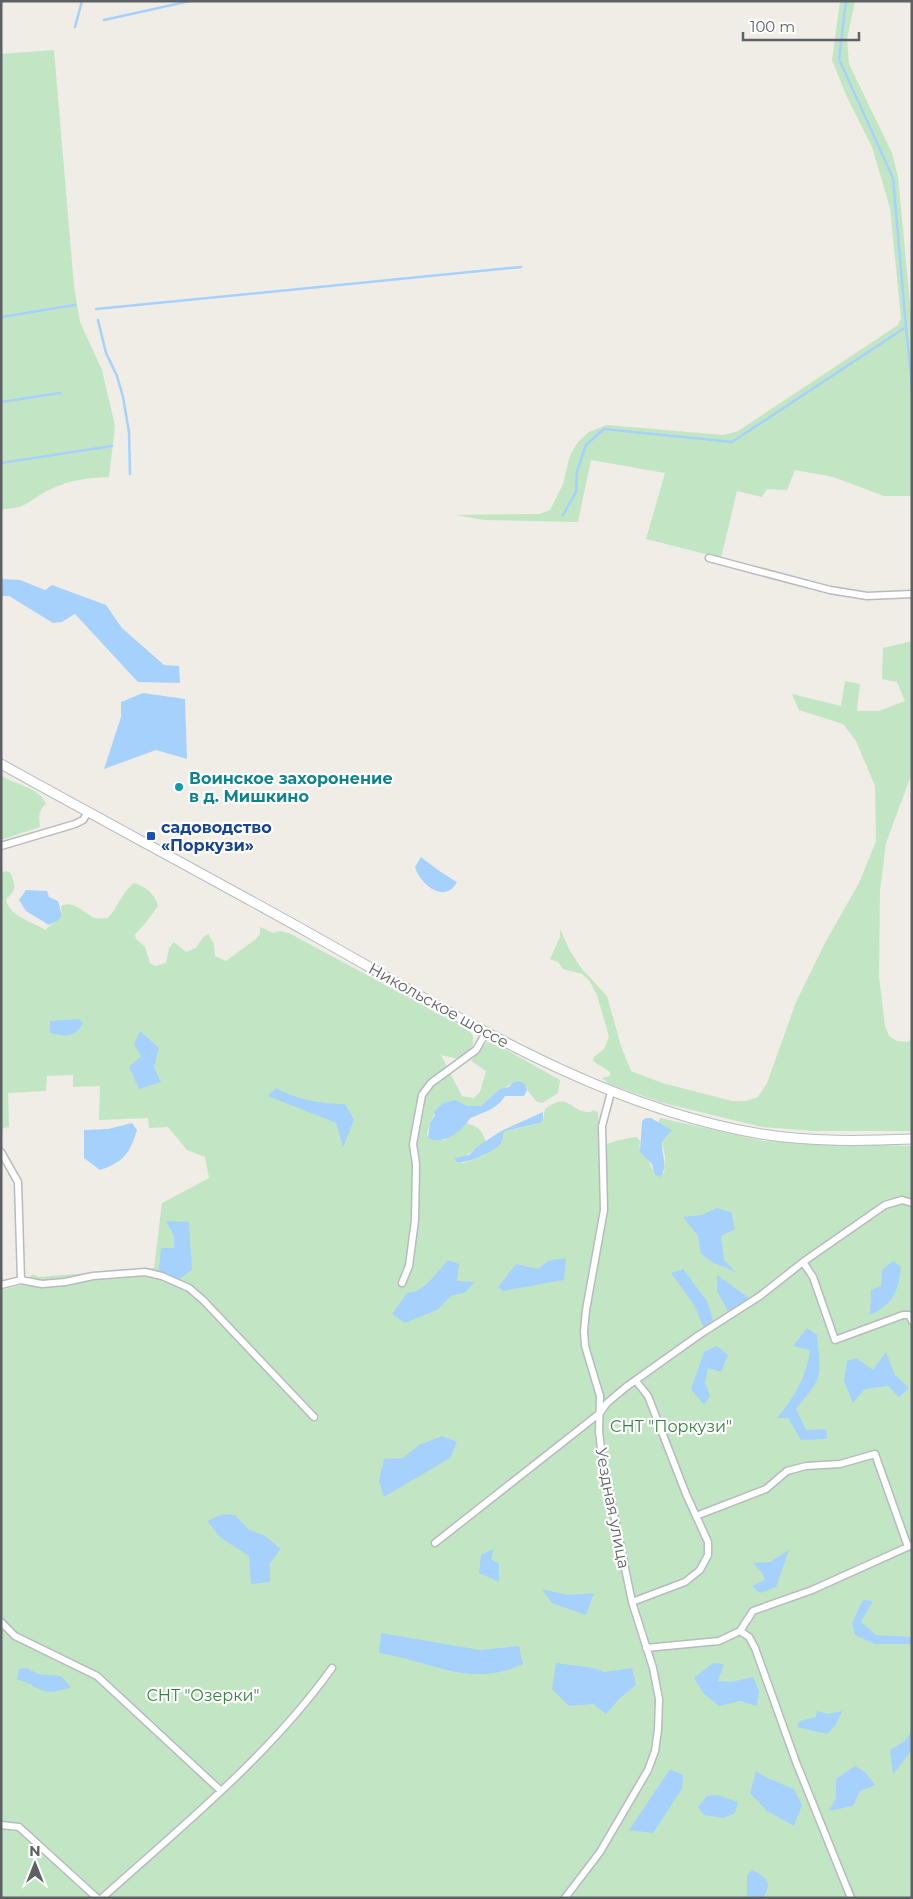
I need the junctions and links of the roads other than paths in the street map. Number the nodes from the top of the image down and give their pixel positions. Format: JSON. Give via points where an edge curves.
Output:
{"nodes":[{"id":1,"x":709,"y":558,"type":"dead end"},
{"id":2,"x":912,"y":594,"type":"edge"},
{"id":3,"x":1,"y":764,"type":"edge"},
{"id":4,"x":88,"y":812,"type":"junction"},
{"id":5,"x":1,"y":846,"type":"edge"},
{"id":6,"x":487,"y":1031,"type":"junction"},
{"id":7,"x":611,"y":1092,"type":"junction"},
{"id":8,"x":912,"y":1139,"type":"edge"},
{"id":9,"x":1,"y":1152,"type":"edge"},
{"id":10,"x":912,"y":1203,"type":"edge"},
{"id":11,"x":803,"y":1262,"type":"junction"},
{"id":12,"x":21,"y":1280,"type":"junction"},
{"id":13,"x":402,"y":1283,"type":"dead end"},
{"id":14,"x":1,"y":1285,"type":"edge"},
{"id":15,"x":912,"y":1321,"type":"edge"},
{"id":16,"x":636,"y":1380,"type":"junction"},
{"id":17,"x":600,"y":1413,"type":"junction"},
{"id":18,"x":314,"y":1417,"type":"dead end"},
{"id":19,"x":696,"y":1516,"type":"junction"},
{"id":20,"x":435,"y":1543,"type":"dead end"},
{"id":21,"x":910,"y":1546,"type":"edge"},
{"id":22,"x":632,"y":1602,"type":"junction"},
{"id":23,"x":1,"y":1622,"type":"edge"},
{"id":24,"x":740,"y":1631,"type":"junction"},
{"id":25,"x":646,"y":1648,"type":"junction"},
{"id":26,"x":332,"y":1668,"type":"dead end"},
{"id":27,"x":220,"y":1790,"type":"junction"},
{"id":28,"x":1,"y":1825,"type":"edge"},
{"id":29,"x":97,"y":1898,"type":"edge"},
{"id":30,"x":102,"y":1898,"type":"edge"},
{"id":31,"x":565,"y":1898,"type":"edge"},
{"id":32,"x":851,"y":1898,"type":"edge"}],
"edges":[{"from":1,"to":2,"type":"street","via":[[830,590],[867,596]]},
{"from":3,"to":4,"type":"main road","name":"Никольское шоссе"},
{"from":4,"to":5,"type":"street","via":[[75,824]]},
{"from":4,"to":6,"type":"main road","name":"Никольское шоссе"},
{"from":6,"to":7,"type":"main road","name":"Никольское шоссе"},
{"from":6,"to":13,"type":"street","via":[[476,1050],[431,1083],[422,1095],[413,1144],[415,1220],[409,1266]]},
{"from":7,"to":8,"type":"main road","name":"Никольское шоссе","via":[[658,1109],[762,1134],[833,1140]]},
{"from":7,"to":17,"type":"street","name":"Уездная улица","via":[[602,1126],[604,1210],[584,1331],[585,1346],[600,1396]]},
{"from":9,"to":12,"type":"street","via":[[18,1182]]},
{"from":10,"to":11,"type":"street","via":[[902,1200],[885,1205]]},
{"from":11,"to":15,"type":"street","via":[[813,1277],[835,1340],[903,1315],[909,1315]]},
{"from":11,"to":16,"type":"street","via":[[760,1296]]},
{"from":12,"to":14,"type":"street"},
{"from":12,"to":18,"type":"street","via":[[42,1284],[145,1272],[189,1288]]},
{"from":16,"to":17,"type":"street","via":[[607,1403]]},
{"from":16,"to":19,"type":"street","via":[[648,1396]]},
{"from":17,"to":20,"type":"street"},
{"from":17,"to":22,"type":"street","name":"Уездная улица","via":[[602,1456]]},
{"from":19,"to":21,"type":"street","via":[[766,1489],[787,1472],[806,1466],[840,1464],[875,1454]]},
{"from":19,"to":22,"type":"street","via":[[708,1542],[708,1555],[700,1570],[685,1582]]},
{"from":21,"to":24,"type":"street","via":[[812,1590],[753,1611]]},
{"from":22,"to":25,"type":"street","name":"Уездная улица"},
{"from":23,"to":27,"type":"street","via":[[15,1636],[97,1676]]},
{"from":24,"to":25,"type":"street","via":[[719,1641]]},
{"from":24,"to":32,"type":"street","via":[[749,1637],[755,1648],[796,1762]]},
{"from":25,"to":31,"type":"street","name":"Уездная улица","via":[[659,1699],[655,1752],[648,1770],[600,1852]]},
{"from":26,"to":27,"type":"street","via":[[297,1715]]},
{"from":27,"to":30,"type":"street"},
{"from":28,"to":29,"type":"street","via":[[19,1827]]}]}
